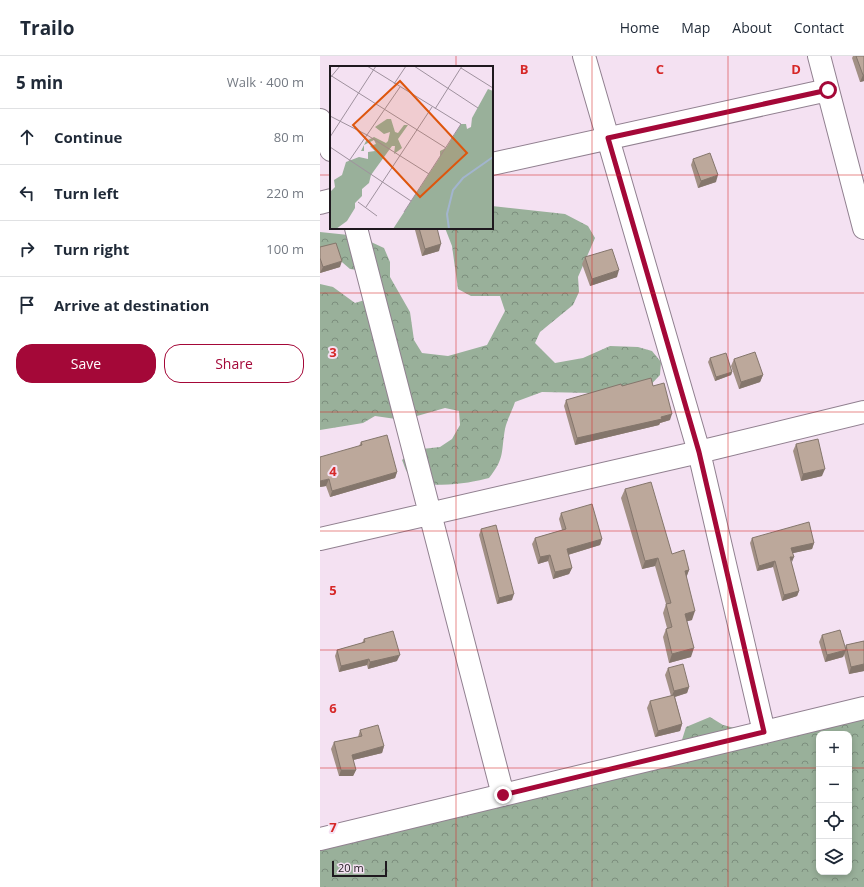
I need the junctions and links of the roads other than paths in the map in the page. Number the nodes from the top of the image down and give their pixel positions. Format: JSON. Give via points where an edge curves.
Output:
{"nodes":[{"id":1,"x":584,"y":56,"type":"edge"},
{"id":2,"x":819,"y":56,"type":"edge"},
{"id":3,"x":828,"y":90,"type":"junction"},
{"id":4,"x":320,"y":120,"type":"edge"},
{"id":5,"x":608,"y":138,"type":"junction"},
{"id":6,"x":330,"y":147,"type":"edge"},
{"id":7,"x":493,"y":164,"type":"edge"},
{"id":8,"x":330,"y":200,"type":"edge"},
{"id":9,"x":320,"y":203,"type":"edge"},
{"id":10,"x":864,"y":228,"type":"edge"},
{"id":11,"x":356,"y":229,"type":"edge"},
{"id":12,"x":864,"y":412,"type":"edge"},
{"id":13,"x":699,"y":452,"type":"junction"},
{"id":14,"x":430,"y":513,"type":"junction"},
{"id":15,"x":320,"y":538,"type":"edge"},
{"id":16,"x":864,"y":708,"type":"edge"},
{"id":17,"x":764,"y":732,"type":"junction"},
{"id":18,"x":503,"y":795,"type":"junction"},
{"id":19,"x":320,"y":839,"type":"edge"}],
"edges":[{"from":1,"to":5,"type":"street"},
{"from":2,"to":3,"type":"street"},
{"from":3,"to":5,"type":"street"},
{"from":3,"to":10,"type":"street"},
{"from":4,"to":6,"type":"street"},
{"from":5,"to":7,"type":"street"},
{"from":5,"to":13,"type":"street"},
{"from":8,"to":9,"type":"street"},
{"from":11,"to":14,"type":"street"},
{"from":12,"to":13,"type":"street"},
{"from":13,"to":14,"type":"street"},
{"from":13,"to":17,"type":"street"},
{"from":14,"to":15,"type":"street"},
{"from":14,"to":18,"type":"street"},
{"from":16,"to":17,"type":"street"},
{"from":17,"to":18,"type":"street"},
{"from":18,"to":19,"type":"street"}]}
